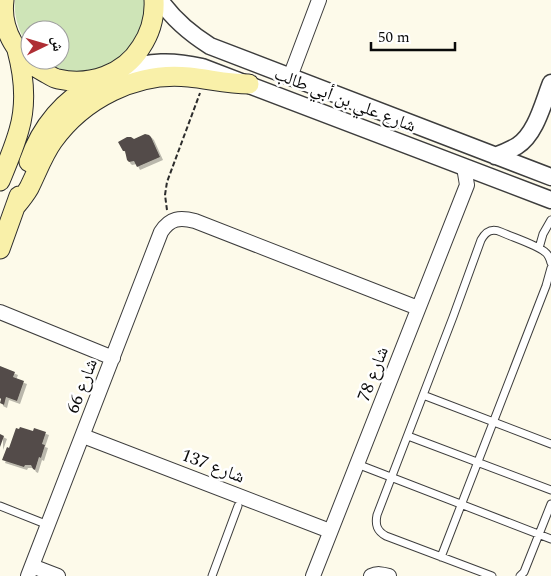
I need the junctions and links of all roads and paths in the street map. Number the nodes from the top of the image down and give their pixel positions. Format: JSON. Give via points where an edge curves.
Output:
{"nodes":[{"id":1,"x":4,"y":0,"type":"edge"},
{"id":2,"x":154,"y":0,"type":"edge"},
{"id":3,"x":160,"y":0,"type":"edge"},
{"id":4,"x":319,"y":0,"type":"edge"},
{"id":5,"x":3,"y":22,"type":"edge"},
{"id":6,"x":17,"y":50,"type":"junction"},
{"id":7,"x":112,"y":74,"type":"junction"},
{"id":8,"x":290,"y":77,"type":"junction"},
{"id":9,"x":205,"y":80,"type":"junction"},
{"id":10,"x":551,"y":83,"type":"edge"},
{"id":11,"x":249,"y":84,"type":"junction"},
{"id":12,"x":371,"y":108,"type":"junction"},
{"id":13,"x":363,"y":128,"type":"junction"},
{"id":14,"x":495,"y":156,"type":"junction"},
{"id":15,"x":464,"y":167,"type":"junction"},
{"id":16,"x":481,"y":174,"type":"junction"},
{"id":17,"x":551,"y":177,"type":"edge"},
{"id":18,"x":0,"y":181,"type":"edge"},
{"id":19,"x":467,"y":185,"type":"junction"},
{"id":20,"x":551,"y":200,"type":"edge"},
{"id":21,"x":16,"y":207,"type":"junction"},
{"id":22,"x":175,"y":220,"type":"junction"},
{"id":23,"x":551,"y":220,"type":"edge"},
{"id":24,"x":539,"y":248,"type":"junction"},
{"id":25,"x":0,"y":249,"type":"edge"},
{"id":26,"x":551,"y":263,"type":"edge"},
{"id":27,"x":551,"y":268,"type":"edge"},
{"id":28,"x":549,"y":287,"type":"edge"},
{"id":29,"x":418,"y":308,"type":"junction"},
{"id":30,"x":0,"y":312,"type":"edge"},
{"id":31,"x":113,"y":358,"type":"junction"},
{"id":32,"x":423,"y":395,"type":"junction"},
{"id":33,"x":494,"y":422,"type":"junction"},
{"id":34,"x":82,"y":436,"type":"junction"},
{"id":35,"x":408,"y":436,"type":"junction"},
{"id":36,"x":551,"y":444,"type":"edge"},
{"id":37,"x":478,"y":463,"type":"junction"},
{"id":38,"x":357,"y":464,"type":"junction"},
{"id":39,"x":391,"y":477,"type":"junction"},
{"id":40,"x":551,"y":490,"type":"edge"},
{"id":41,"x":462,"y":504,"type":"junction"},
{"id":42,"x":551,"y":504,"type":"edge"},
{"id":43,"x":0,"y":506,"type":"edge"},
{"id":44,"x":238,"y":506,"type":"dead end"},
{"id":45,"x":48,"y":525,"type":"junction"},
{"id":46,"x":330,"y":532,"type":"junction"},
{"id":47,"x":539,"y":534,"type":"junction"},
{"id":48,"x":551,"y":539,"type":"edge"},
{"id":49,"x":442,"y":557,"type":"junction"},
{"id":50,"x":30,"y":571,"type":"edge"},
{"id":51,"x":58,"y":576,"type":"edge"},
{"id":52,"x":212,"y":576,"type":"edge"},
{"id":53,"x":313,"y":576,"type":"edge"},
{"id":54,"x":371,"y":576,"type":"edge"},
{"id":55,"x":389,"y":576,"type":"edge"},
{"id":56,"x":492,"y":576,"type":"edge"},
{"id":57,"x":520,"y":576,"type":"edge"}],
"edges":[{"from":1,"to":5,"type":"main road"},
{"from":2,"to":7,"type":"main road","via":[[155,12],[149,34],[137,54]]},
{"from":3,"to":8,"type":"street","name":"شارع علي بن أبي طالب","via":[[192,35],[210,46]]},
{"from":4,"to":8,"type":"street"},
{"from":5,"to":6,"type":"main road"},
{"from":6,"to":7,"type":"main road","via":[[34,67],[56,78],[81,82]]},
{"from":6,"to":18,"type":"main road","via":[[22,69],[23,109],[20,129]]},
{"from":7,"to":11,"type":"street","name":"شارع علي بن أبي طالب","via":[[140,64],[182,62]]},
{"from":7,"to":21,"type":"main road","via":[[75,96],[50,121],[32,153]]},
{"from":8,"to":12,"type":"street","name":"شارع علي بن أبي طالب"},
{"from":9,"to":11,"type":"main road"},
{"from":9,"to":21,"type":"main road","via":[[188,76],[149,79],[112,91],[95,101],[72,119],[53,141]]},
{"from":9,"to":22,"type":"path","via":[[167,182],[165,202],[169,215]]},
{"from":10,"to":14,"type":"street","via":[[528,137]]},
{"from":11,"to":13,"type":"street","name":"شارع علي بن أبي طالب"},
{"from":12,"to":13,"type":"street","via":[[364,114]]},
{"from":12,"to":14,"type":"street","name":"شارع علي بن أبي طالب"},
{"from":13,"to":15,"type":"street","name":"شارع علي بن أبي طالب"},
{"from":14,"to":17,"type":"street","name":"شارع علي بن أبي طالب"},
{"from":15,"to":16,"type":"street","name":"شارع علي بن أبي طالب"},
{"from":15,"to":19,"type":"street"},
{"from":16,"to":19,"type":"street"},
{"from":16,"to":20,"type":"street","name":"شارع علي بن أبي طالب"},
{"from":19,"to":29,"type":"street","name":"شارع 78"},
{"from":21,"to":25,"type":"main road"},
{"from":22,"to":29,"type":"street","via":[[195,220]]},
{"from":22,"to":31,"type":"street","name":"شارع 66","via":[[165,225],[161,232]]},
{"from":23,"to":24,"type":"lane"},
{"from":24,"to":26,"type":"lane"},
{"from":24,"to":32,"type":"lane","via":[[495,230],[484,234]]},
{"from":27,"to":28,"type":"lane"},
{"from":28,"to":33,"type":"lane"},
{"from":29,"to":38,"type":"street","name":"شارع 78"},
{"from":30,"to":31,"type":"street"},
{"from":31,"to":34,"type":"street","name":"شارع 66"},
{"from":32,"to":33,"type":"lane"},
{"from":32,"to":35,"type":"lane"},
{"from":33,"to":36,"type":"lane"},
{"from":33,"to":37,"type":"lane"},
{"from":34,"to":45,"type":"street","name":"شارع 66"},
{"from":34,"to":46,"type":"street","name":"شارع 137"},
{"from":35,"to":37,"type":"lane"},
{"from":35,"to":39,"type":"lane"},
{"from":37,"to":40,"type":"lane"},
{"from":37,"to":41,"type":"lane"},
{"from":38,"to":39,"type":"lane"},
{"from":38,"to":46,"type":"street","name":"شارع 78"},
{"from":39,"to":41,"type":"lane"},
{"from":39,"to":49,"type":"lane","via":[[375,521],[380,533]]},
{"from":41,"to":47,"type":"lane"},
{"from":41,"to":49,"type":"lane"},
{"from":42,"to":47,"type":"lane"},
{"from":43,"to":45,"type":"lane"},
{"from":44,"to":52,"type":"lane"},
{"from":45,"to":50,"type":"street","name":"شارع 66"},
{"from":46,"to":53,"type":"street","name":"شارع 78"},
{"from":47,"to":48,"type":"lane"},
{"from":47,"to":57,"type":"lane"},
{"from":49,"to":56,"type":"lane"},
{"from":50,"to":51,"type":"street"},
{"from":54,"to":55,"type":"street"}]}
